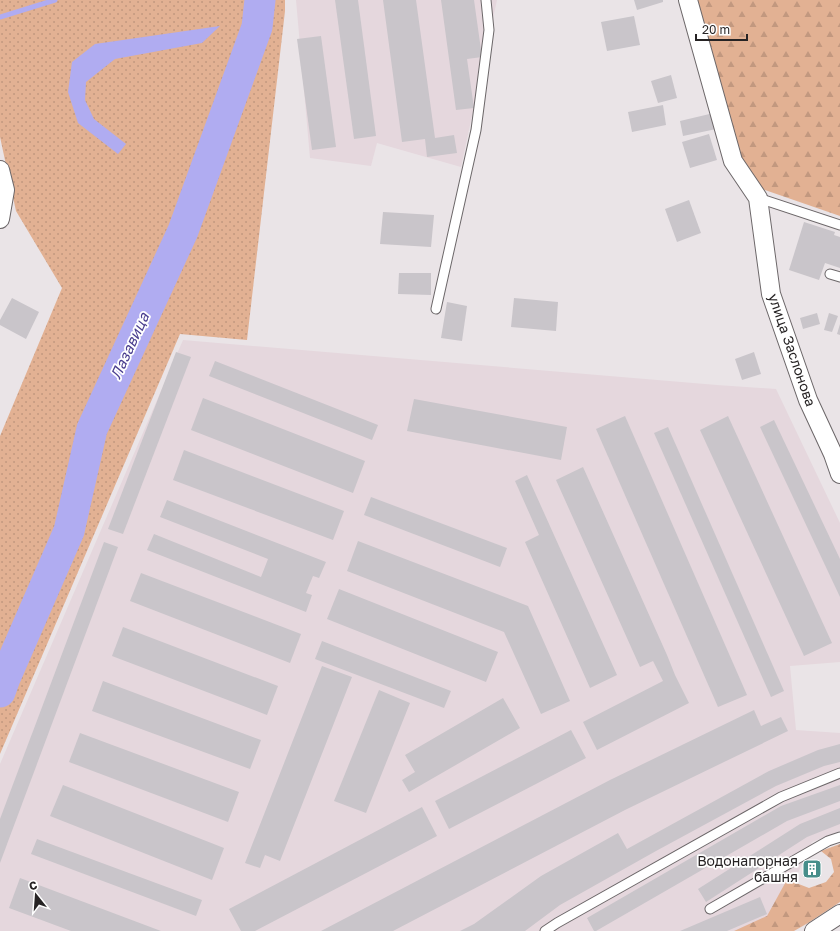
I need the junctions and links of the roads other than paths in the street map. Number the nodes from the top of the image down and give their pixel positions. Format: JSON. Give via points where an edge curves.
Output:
{"nodes":[{"id":1,"x":486,"y":0,"type":"edge"},
{"id":2,"x":688,"y":0,"type":"edge"},
{"id":3,"x":0,"y":170,"type":"edge"},
{"id":4,"x":758,"y":198,"type":"junction"},
{"id":5,"x":0,"y":219,"type":"edge"},
{"id":6,"x":840,"y":225,"type":"edge"},
{"id":7,"x":830,"y":274,"type":"dead end"},
{"id":8,"x":840,"y":277,"type":"edge"},
{"id":9,"x":436,"y":309,"type":"dead end"},
{"id":10,"x":840,"y":474,"type":"edge"},
{"id":11,"x":840,"y":773,"type":"edge"},
{"id":12,"x":840,"y":837,"type":"edge"},
{"id":13,"x":710,"y":908,"type":"dead end"},
{"id":14,"x":840,"y":914,"type":"edge"},
{"id":15,"x":545,"y":931,"type":"edge"},
{"id":16,"x":814,"y":931,"type":"edge"}],
"edges":[{"from":1,"to":9,"type":"lane","via":[[489,30],[476,130]]},
{"from":2,"to":4,"type":"street","via":[[733,161]]},
{"from":3,"to":5,"type":"street","via":[[5,190]]},
{"from":4,"to":6,"type":"lane"},
{"from":4,"to":10,"type":"street","name":"улица Заслонова","via":[[771,294],[808,400]]},
{"from":7,"to":8,"type":"lane"},
{"from":11,"to":15,"type":"lane","via":[[780,797]]},
{"from":12,"to":13,"type":"lane","via":[[828,841]]},
{"from":14,"to":16,"type":"street"}]}
